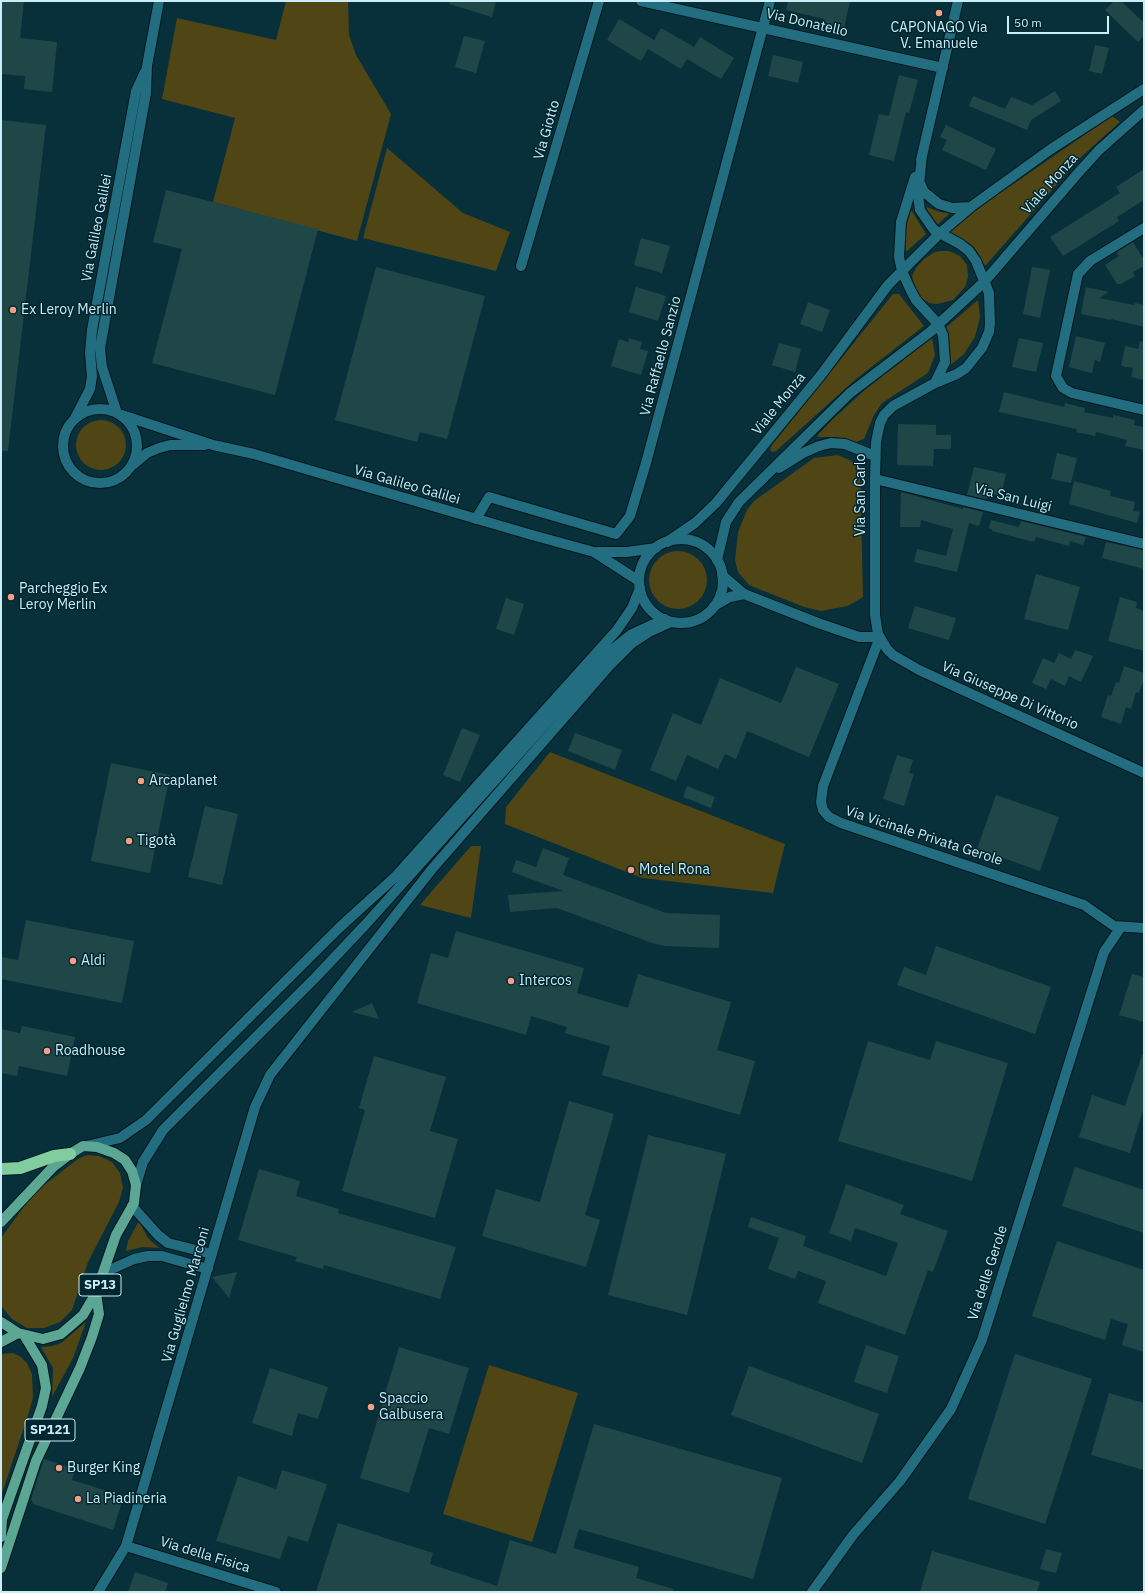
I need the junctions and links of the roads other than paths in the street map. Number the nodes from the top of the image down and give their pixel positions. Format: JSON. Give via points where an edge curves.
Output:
{"nodes":[{"id":1,"x":159,"y":1,"type":"edge"},
{"id":2,"x":599,"y":1,"type":"edge"},
{"id":3,"x":641,"y":1,"type":"edge"},
{"id":4,"x":770,"y":1,"type":"edge"},
{"id":5,"x":958,"y":1,"type":"edge"},
{"id":6,"x":763,"y":28,"type":"junction"},
{"id":7,"x":147,"y":66,"type":"junction"},
{"id":8,"x":943,"y":68,"type":"junction"},
{"id":9,"x":1144,"y":89,"type":"edge"},
{"id":10,"x":1144,"y":110,"type":"edge"},
{"id":11,"x":922,"y":155,"type":"junction"},
{"id":12,"x":919,"y":181,"type":"junction"},
{"id":13,"x":972,"y":206,"type":"junction"},
{"id":14,"x":1143,"y":231,"type":"edge"},
{"id":15,"x":938,"y":234,"type":"junction"},
{"id":16,"x":521,"y":266,"type":"dead end"},
{"id":17,"x":902,"y":271,"type":"junction"},
{"id":18,"x":984,"y":282,"type":"junction"},
{"id":19,"x":938,"y":324,"type":"junction"},
{"id":20,"x":935,"y":383,"type":"junction"},
{"id":21,"x":1144,"y":410,"type":"edge"},
{"id":22,"x":120,"y":414,"type":"junction"},
{"id":23,"x":75,"y":418,"type":"junction"},
{"id":24,"x":212,"y":445,"type":"junction"},
{"id":25,"x":875,"y":456,"type":"junction"},
{"id":26,"x":134,"y":464,"type":"junction"},
{"id":27,"x":763,"y":477,"type":"junction"},
{"id":28,"x":875,"y":479,"type":"junction"},
{"id":29,"x":476,"y":519,"type":"junction"},
{"id":30,"x":667,"y":542,"type":"junction"},
{"id":31,"x":1144,"y":544,"type":"edge"},
{"id":32,"x":656,"y":548,"type":"junction"},
{"id":33,"x":594,"y":552,"type":"junction"},
{"id":34,"x":717,"y":560,"type":"junction"},
{"id":35,"x":722,"y":575,"type":"junction"},
{"id":36,"x":640,"y":585,"type":"junction"},
{"id":37,"x":744,"y":594,"type":"junction"},
{"id":38,"x":714,"y":606,"type":"junction"},
{"id":39,"x":668,"y":620,"type":"junction"},
{"id":40,"x":880,"y":637,"type":"junction"},
{"id":41,"x":1141,"y":771,"type":"edge"},
{"id":42,"x":1121,"y":927,"type":"junction"},
{"id":43,"x":1144,"y":928,"type":"edge"},
{"id":44,"x":83,"y":1146,"type":"junction"},
{"id":45,"x":70,"y":1154,"type":"junction"},
{"id":46,"x":1,"y":1169,"type":"edge"},
{"id":47,"x":136,"y":1185,"type":"junction"},
{"id":48,"x":132,"y":1206,"type":"junction"},
{"id":49,"x":1,"y":1222,"type":"edge"},
{"id":50,"x":212,"y":1254,"type":"junction"},
{"id":51,"x":208,"y":1269,"type":"junction"},
{"id":52,"x":103,"y":1273,"type":"junction"},
{"id":53,"x":96,"y":1293,"type":"junction"},
{"id":54,"x":1,"y":1322,"type":"edge"},
{"id":55,"x":21,"y":1334,"type":"junction"},
{"id":56,"x":1,"y":1342,"type":"edge"},
{"id":57,"x":2,"y":1520,"type":"edge"},
{"id":58,"x":1,"y":1537,"type":"edge"},
{"id":59,"x":126,"y":1546,"type":"junction"},
{"id":60,"x":1,"y":1568,"type":"edge"},
{"id":61,"x":98,"y":1592,"type":"edge"},
{"id":62,"x":276,"y":1592,"type":"edge"},
{"id":63,"x":812,"y":1592,"type":"edge"}],
"edges":[{"from":1,"to":7,"type":"street","name":"Via Galileo Galilei"},
{"from":2,"to":16,"type":"street","name":"Via Giotto"},
{"from":3,"to":6,"type":"street","name":"Via Donatello"},
{"from":4,"to":6,"type":"street"},
{"from":5,"to":8,"type":"street"},
{"from":6,"to":8,"type":"street","name":"Via Donatello"},
{"from":6,"to":29,"type":"street","name":"Via Raffaello Sanzio","via":[[630,516],[616,534],[489,497]]},
{"from":7,"to":22,"type":"street","name":"Via Galileo Galilei","via":[[146,93],[100,348],[102,367]]},
{"from":7,"to":23,"type":"street","name":"Via Galileo Galilei","via":[[136,91],[92,330],[90,389]]},
{"from":8,"to":11,"type":"street"},
{"from":9,"to":13,"type":"street","name":"Viale Monza","via":[[1051,149]]},
{"from":10,"to":18,"type":"street","name":"Viale Monza","via":[[1099,150]]},
{"from":11,"to":12,"type":"street"},
{"from":11,"to":17,"type":"street","via":[[901,222],[898,251]]},
{"from":12,"to":13,"type":"street","via":[[924,192],[939,204],[952,208]]},
{"from":12,"to":15,"type":"street","via":[[920,210],[930,227]]},
{"from":13,"to":15,"type":"street","name":"Viale Monza"},
{"from":14,"to":21,"type":"street","via":[[1090,261],[1078,274],[1056,376],[1063,388],[1072,393]]},
{"from":15,"to":17,"type":"street","name":"Viale Monza"},
{"from":15,"to":18,"type":"street","via":[[969,251]]},
{"from":17,"to":19,"type":"street","via":[[916,300]]},
{"from":17,"to":30,"type":"street","name":"Viale Monza","via":[[888,285],[821,374],[716,503],[695,523]]},
{"from":18,"to":19,"type":"street","name":"Viale Monza"},
{"from":18,"to":20,"type":"street","name":"Via San Carlo","via":[[991,308],[990,328],[986,341],[966,368]]},
{"from":19,"to":20,"type":"street","via":[[943,335],[945,356],[943,369]]},
{"from":19,"to":27,"type":"street","name":"Viale Monza","via":[[850,393]]},
{"from":20,"to":25,"type":"street","name":"Via San Carlo","via":[[886,411],[877,434]]},
{"from":22,"to":23,"type":"street","via":[[98,409],[86,411]]},
{"from":22,"to":24,"type":"street","name":"Via Galileo Galilei"},
{"from":22,"to":26,"type":"street","via":[[130,423],[137,438]]},
{"from":23,"to":26,"type":"street","via":[[64,434],[63,444],[66,463],[73,473],[82,480],[105,484],[122,477]]},
{"from":24,"to":26,"type":"street","name":"Via Galileo Galilei","via":[[170,445],[147,454]]},
{"from":24,"to":29,"type":"street","name":"Via Galileo Galilei","via":[[254,454]]},
{"from":25,"to":27,"type":"street","via":[[845,444],[825,444],[803,453]]},
{"from":25,"to":28,"type":"street","name":"Via San Carlo"},
{"from":27,"to":34,"type":"street","name":"Viale Monza","via":[[729,515]]},
{"from":28,"to":31,"type":"street","name":"Via San Luigi"},
{"from":28,"to":40,"type":"street","name":"Via San Carlo","via":[[875,615]]},
{"from":29,"to":33,"type":"street","name":"Via Galileo Galilei"},
{"from":30,"to":32,"type":"street"},
{"from":30,"to":34,"type":"street","via":[[684,539],[694,541],[708,549]]},
{"from":32,"to":33,"type":"street","name":"Via Galileo Galilei","via":[[627,552]]},
{"from":32,"to":36,"type":"street","via":[[644,562]]},
{"from":33,"to":36,"type":"street","name":"Via Galileo Galilei"},
{"from":34,"to":35,"type":"street"},
{"from":35,"to":37,"type":"street"},
{"from":35,"to":38,"type":"street","via":[[722,589]]},
{"from":36,"to":39,"type":"street","via":[[648,606]]},
{"from":36,"to":44,"type":"street","via":[[632,608],[617,630],[395,877],[340,927],[146,1120],[120,1138]]},
{"from":37,"to":38,"type":"street","via":[[730,597]]},
{"from":37,"to":40,"type":"street","via":[[859,637]]},
{"from":38,"to":39,"type":"street","via":[[696,620],[682,623]]},
{"from":39,"to":47,"type":"street","number":"SP13","via":[[629,635],[612,650],[366,924],[163,1130],[143,1162]]},
{"from":39,"to":50,"type":"street","name":"Via Guglielmo Marconi","via":[[632,643],[610,665],[432,869],[319,1016],[274,1070],[261,1093]]},
{"from":40,"to":41,"type":"street","name":"Via Giuseppe Di Vittorio","via":[[893,655],[918,670]]},
{"from":40,"to":42,"type":"street","name":"Via Vicinale Privata Gerole","via":[[823,786],[823,810],[829,817],[841,823],[1084,905],[1106,921]]},
{"from":42,"to":43,"type":"street"},
{"from":42,"to":63,"type":"street","name":"Via delle Gerole","via":[[1104,952],[982,1340],[951,1409],[900,1481],[853,1535]]},
{"from":44,"to":45,"type":"main road"},
{"from":44,"to":47,"type":"main road","via":[[105,1149],[122,1158],[132,1170]]},
{"from":45,"to":46,"type":"highway","via":[[54,1156],[20,1168]]},
{"from":45,"to":49,"type":"main road","via":[[40,1180]]},
{"from":47,"to":48,"type":"main road","number":"SP13"},
{"from":48,"to":50,"type":"street","via":[[168,1243]]},
{"from":48,"to":52,"type":"main road","number":"SP13","via":[[116,1235]]},
{"from":50,"to":51,"type":"street","name":"Via Guglielmo Marconi"},
{"from":51,"to":52,"type":"street","via":[[162,1256],[148,1256],[134,1259]]},
{"from":51,"to":59,"type":"street","name":"Via Guglielmo Marconi"},
{"from":52,"to":53,"type":"main road","number":"SP13"},
{"from":53,"to":55,"type":"main road","number":"SP13","via":[[83,1315],[61,1334],[43,1338]]},
{"from":53,"to":60,"type":"main road","number":"SP121","via":[[99,1314],[92,1337],[36,1461]]},
{"from":54,"to":55,"type":"main road","number":"SP13"},
{"from":55,"to":56,"type":"main road"},
{"from":55,"to":57,"type":"main road","number":"SP121","via":[[42,1365],[46,1388]]},
{"from":57,"to":58,"type":"main road"},
{"from":59,"to":61,"type":"street","name":"Via Guglielmo Marconi"},
{"from":59,"to":62,"type":"street","name":"Via della Fisica"}]}
